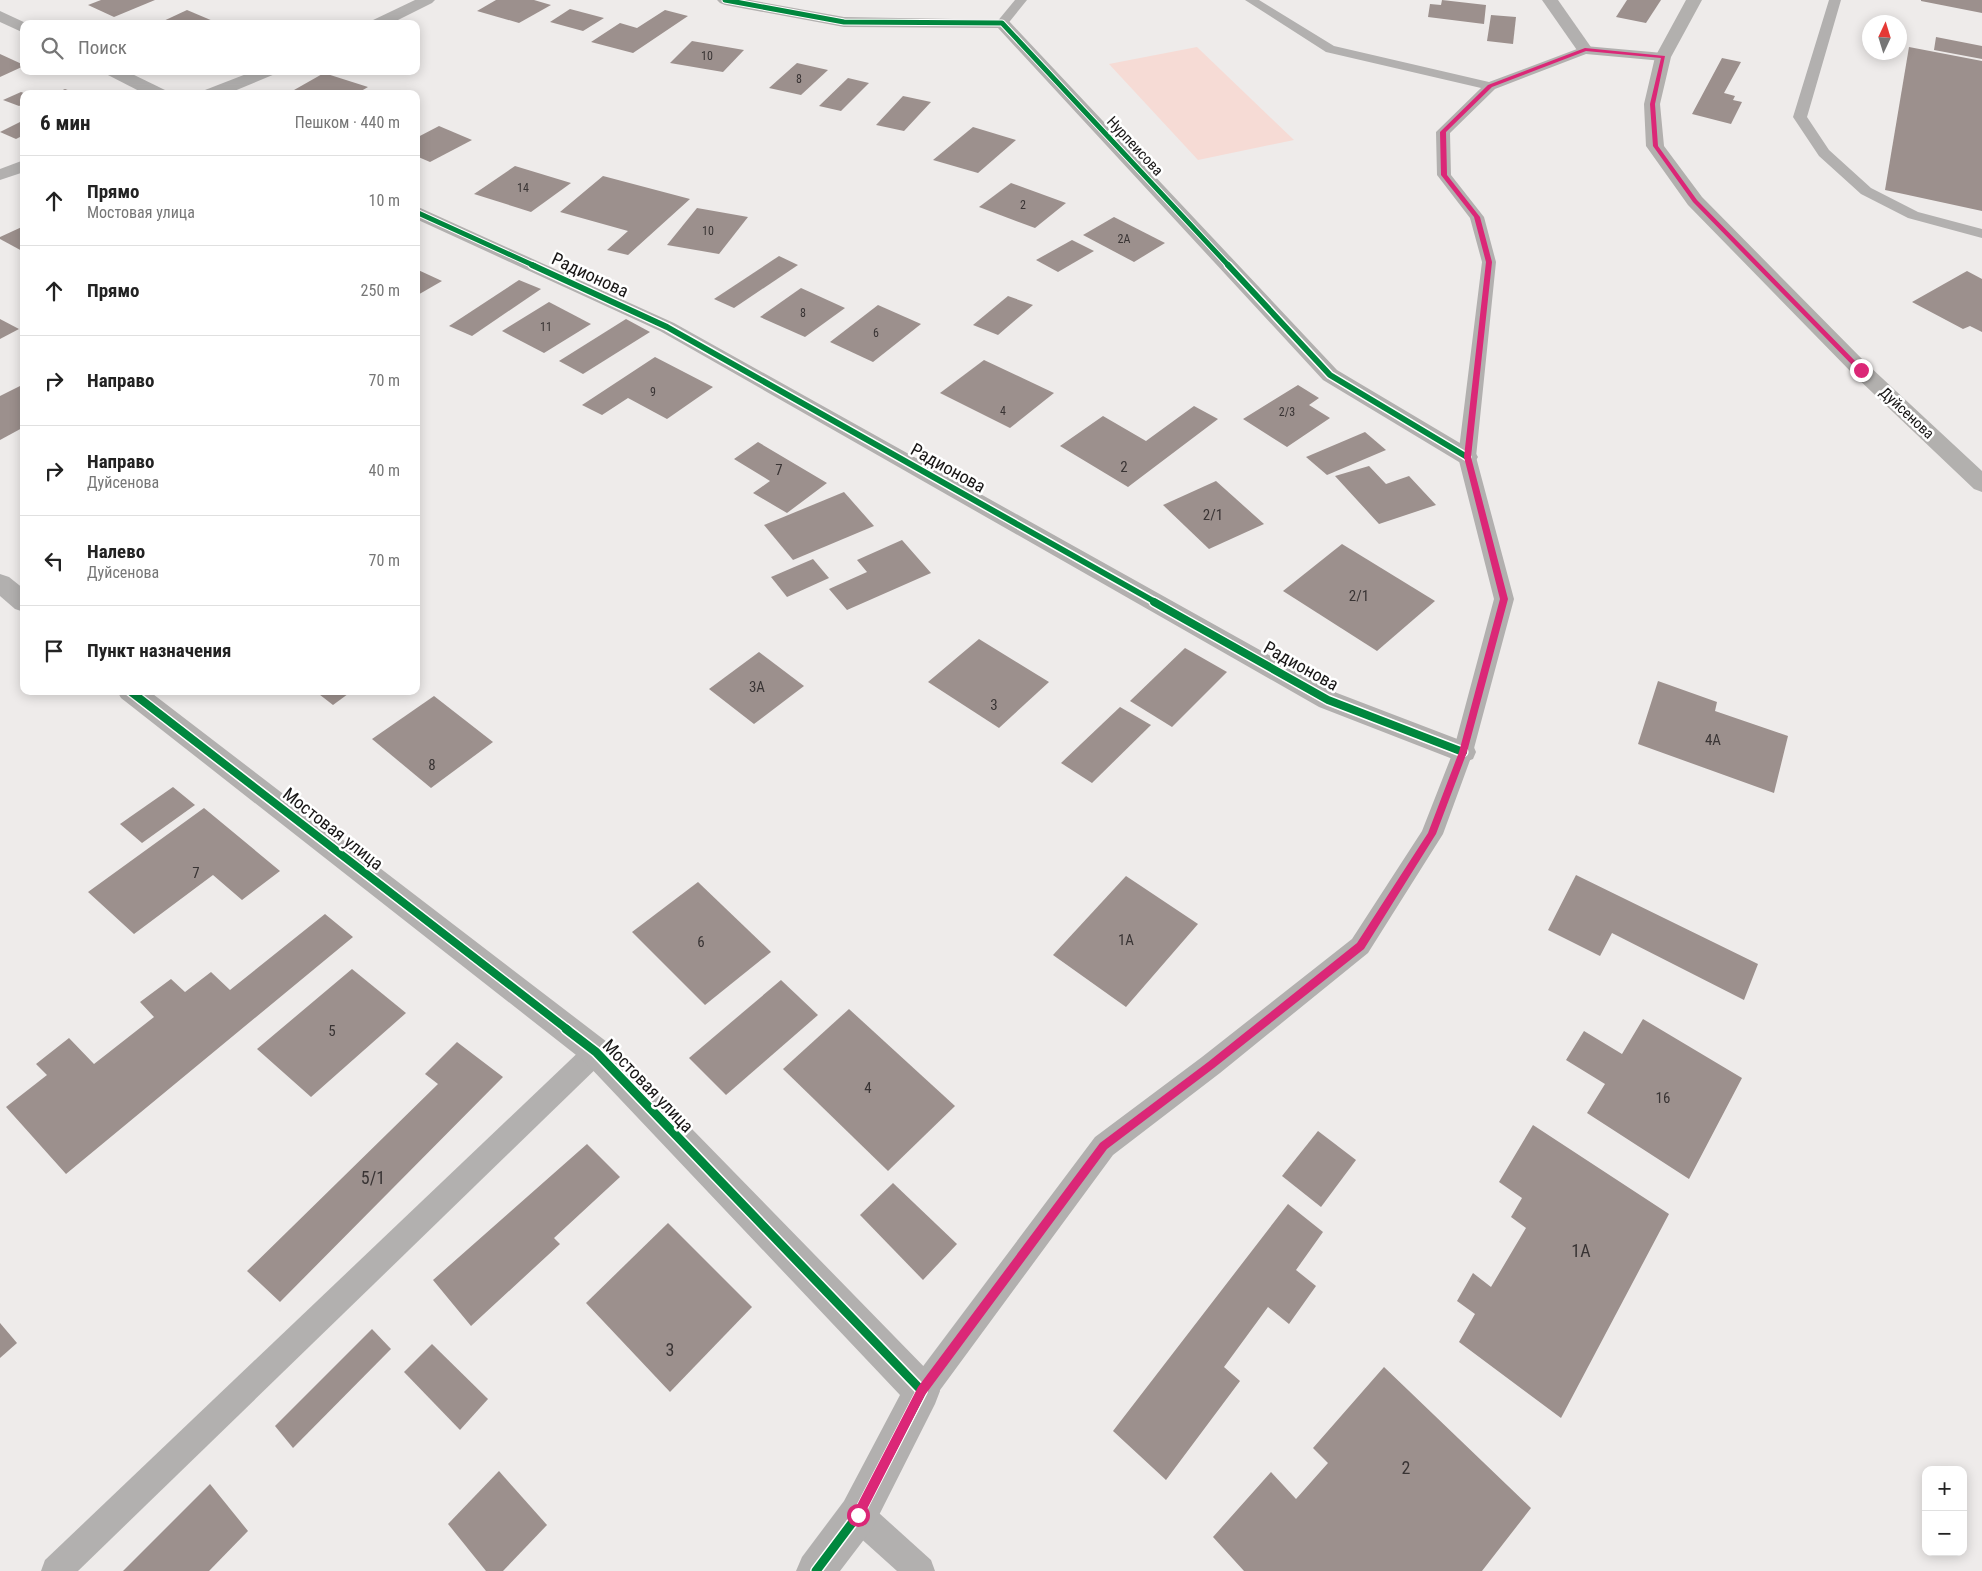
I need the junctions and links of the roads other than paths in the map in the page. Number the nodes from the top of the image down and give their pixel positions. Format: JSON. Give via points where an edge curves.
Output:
{"nodes":[{"id":1,"x":427,"y":0,"type":"edge"},
{"id":2,"x":725,"y":0,"type":"edge"},
{"id":3,"x":1022,"y":0,"type":"edge"},
{"id":4,"x":1251,"y":0,"type":"edge"},
{"id":5,"x":1550,"y":0,"type":"edge"},
{"id":6,"x":1694,"y":0,"type":"edge"},
{"id":7,"x":1835,"y":0,"type":"edge"},
{"id":8,"x":0,"y":16,"type":"edge"},
{"id":9,"x":385,"y":20,"type":"edge"},
{"id":10,"x":1002,"y":23,"type":"junction"},
{"id":11,"x":20,"y":26,"type":"edge"},
{"id":12,"x":1585,"y":50,"type":"junction"},
{"id":13,"x":1663,"y":57,"type":"junction"},
{"id":14,"x":120,"y":75,"type":"edge"},
{"id":15,"x":259,"y":75,"type":"edge"},
{"id":16,"x":1490,"y":86,"type":"junction"},
{"id":17,"x":151,"y":90,"type":"edge"},
{"id":18,"x":221,"y":90,"type":"edge"},
{"id":19,"x":20,"y":167,"type":"edge"},
{"id":20,"x":0,"y":175,"type":"edge"},
{"id":21,"x":420,"y":214,"type":"edge"},
{"id":22,"x":1982,"y":234,"type":"edge"},
{"id":23,"x":1468,"y":457,"type":"junction"},
{"id":24,"x":1982,"y":484,"type":"edge"},
{"id":25,"x":0,"y":584,"type":"edge"},
{"id":26,"x":20,"y":601,"type":"edge"},
{"id":27,"x":135,"y":695,"type":"edge"},
{"id":28,"x":1463,"y":752,"type":"junction"},
{"id":29,"x":596,"y":1052,"type":"junction"},
{"id":30,"x":922,"y":1391,"type":"junction"},
{"id":31,"x":858,"y":1515,"type":"junction"},
{"id":32,"x":56,"y":1571,"type":"edge"},
{"id":33,"x":816,"y":1571,"type":"edge"},
{"id":34,"x":920,"y":1571,"type":"edge"}],
"edges":[{"from":1,"to":9,"type":"street"},
{"from":2,"to":10,"type":"street","via":[[844,22]]},
{"from":3,"to":10,"type":"lane"},
{"from":4,"to":16,"type":"lane","via":[[1330,49]]},
{"from":5,"to":12,"type":"street"},
{"from":6,"to":13,"type":"main road","name":"Дуйсенова"},
{"from":7,"to":22,"type":"lane","via":[[1800,117],[1824,153],[1866,191],[1913,215]]},
{"from":8,"to":11,"type":"street"},
{"from":10,"to":23,"type":"street","name":"Нурпеисова","via":[[1330,375]]},
{"from":12,"to":13,"type":"lane"},
{"from":12,"to":16,"type":"lane"},
{"from":13,"to":24,"type":"main road","name":"Дуйсенова","via":[[1652,104],[1655,146],[1695,201],[1861,370]]},
{"from":14,"to":17,"type":"street"},
{"from":15,"to":18,"type":"street"},
{"from":16,"to":23,"type":"lane","via":[[1443,132],[1444,175],[1477,217],[1489,262]]},
{"from":19,"to":20,"type":"street"},
{"from":21,"to":28,"type":"street","name":"Радионова","via":[[667,327],[1328,700]]},
{"from":23,"to":28,"type":"lane","via":[[1504,599]]},
{"from":25,"to":26,"type":"street"},
{"from":27,"to":29,"type":"street","name":"Мостовая улица"},
{"from":28,"to":30,"type":"lane","via":[[1432,834],[1360,946],[1104,1146]]},
{"from":29,"to":30,"type":"street","name":"Мостовая улица"},
{"from":29,"to":32,"type":"lane"},
{"from":30,"to":31,"type":"street"},
{"from":31,"to":33,"type":"street"},
{"from":31,"to":34,"type":"lane"}]}
